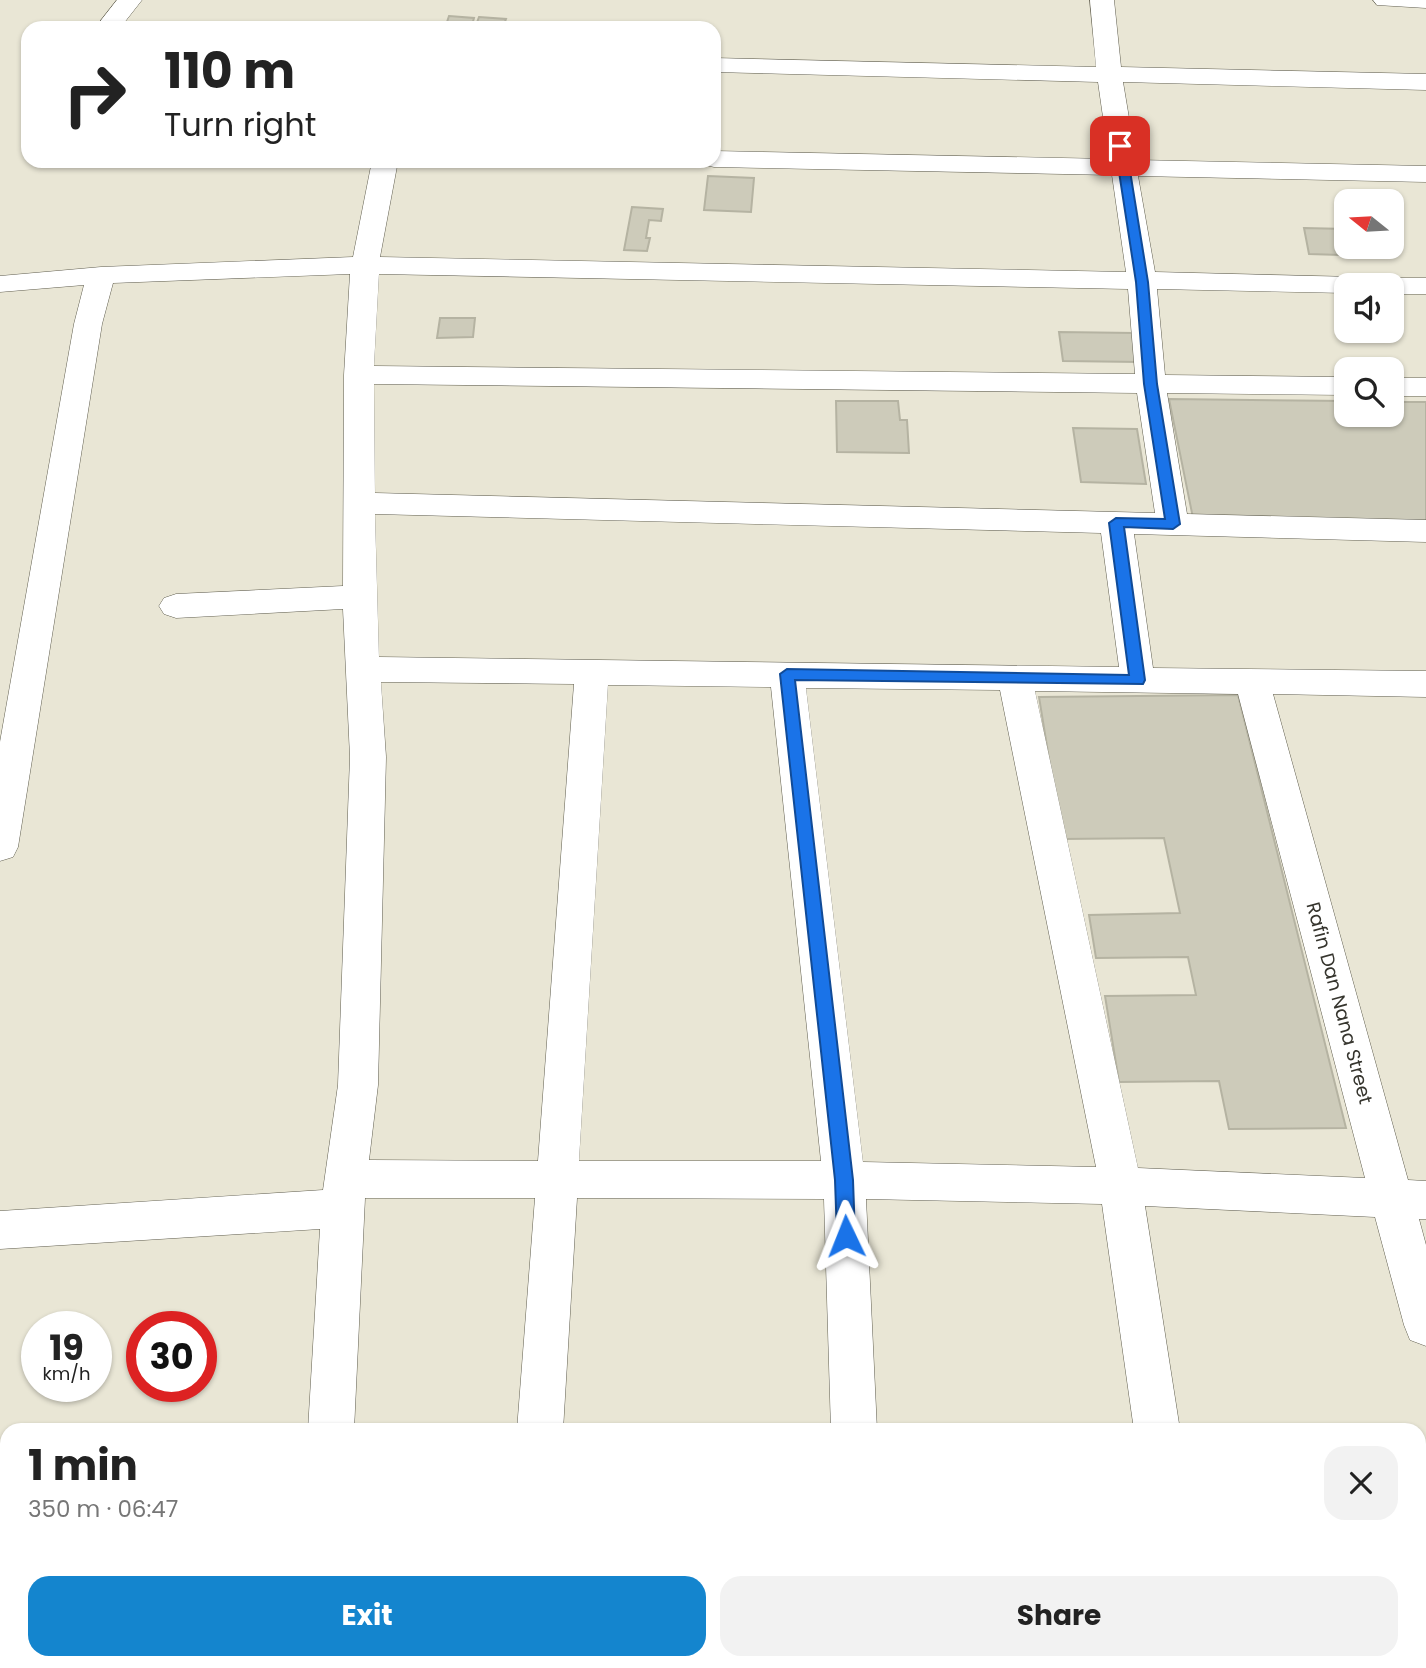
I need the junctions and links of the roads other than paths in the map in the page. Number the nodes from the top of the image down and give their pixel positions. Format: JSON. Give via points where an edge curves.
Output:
{"nodes":[{"id":1,"x":130,"y":0,"type":"edge"},
{"id":2,"x":1102,"y":0,"type":"edge"},
{"id":3,"x":1385,"y":0,"type":"edge"},
{"id":4,"x":1426,"y":1,"type":"edge"},
{"id":5,"x":113,"y":21,"type":"edge"},
{"id":6,"x":721,"y":65,"type":"edge"},
{"id":7,"x":1109,"y":74,"type":"junction"},
{"id":8,"x":1426,"y":82,"type":"edge"},
{"id":9,"x":721,"y":159,"type":"edge"},
{"id":10,"x":384,"y":168,"type":"edge"},
{"id":11,"x":1124,"y":169,"type":"junction"},
{"id":12,"x":1426,"y":174,"type":"edge"},
{"id":13,"x":365,"y":265,"type":"junction"},
{"id":14,"x":101,"y":275,"type":"junction"},
{"id":15,"x":1142,"y":282,"type":"junction"},
{"id":16,"x":0,"y":284,"type":"edge"},
{"id":17,"x":1334,"y":285,"type":"edge"},
{"id":18,"x":1404,"y":286,"type":"edge"},
{"id":19,"x":1426,"y":286,"type":"edge"},
{"id":20,"x":359,"y":375,"type":"junction"},
{"id":21,"x":1151,"y":384,"type":"junction"},
{"id":22,"x":1334,"y":386,"type":"edge"},
{"id":23,"x":1404,"y":387,"type":"edge"},
{"id":24,"x":1426,"y":387,"type":"edge"},
{"id":25,"x":360,"y":503,"type":"junction"},
{"id":26,"x":1116,"y":523,"type":"junction"},
{"id":27,"x":1173,"y":524,"type":"junction"},
{"id":28,"x":1426,"y":531,"type":"edge"},
{"id":29,"x":359,"y":597,"type":"junction"},
{"id":30,"x":176,"y":606,"type":"dead end"},
{"id":31,"x":363,"y":669,"type":"junction"},
{"id":32,"x":592,"y":672,"type":"junction"},
{"id":33,"x":787,"y":674,"type":"junction"},
{"id":34,"x":1015,"y":678,"type":"junction"},
{"id":35,"x":1138,"y":680,"type":"junction"},
{"id":36,"x":1252,"y":682,"type":"junction"},
{"id":37,"x":1426,"y":684,"type":"edge"},
{"id":38,"x":12,"y":702,"type":"edge"},
{"id":39,"x":0,"y":847,"type":"edge"},
{"id":40,"x":559,"y":1177,"type":"junction"},
{"id":41,"x":844,"y":1180,"type":"junction"},
{"id":42,"x":1121,"y":1186,"type":"junction"},
{"id":43,"x":344,"y":1193,"type":"junction"},
{"id":44,"x":1410,"y":1200,"type":"edge"},
{"id":45,"x":0,"y":1230,"type":"edge"},
{"id":46,"x":1426,"y":1325,"type":"edge"},
{"id":47,"x":331,"y":1423,"type":"edge"},
{"id":48,"x":541,"y":1423,"type":"edge"},
{"id":49,"x":854,"y":1423,"type":"edge"},
{"id":50,"x":1156,"y":1423,"type":"edge"}],
"edges":[{"from":1,"to":5,"type":"street"},
{"from":2,"to":7,"type":"street"},
{"from":3,"to":4,"type":"street"},
{"from":6,"to":7,"type":"street"},
{"from":7,"to":8,"type":"street"},
{"from":7,"to":11,"type":"street"},
{"from":9,"to":11,"type":"street"},
{"from":10,"to":13,"type":"street"},
{"from":11,"to":12,"type":"street"},
{"from":11,"to":15,"type":"street"},
{"from":13,"to":14,"type":"street"},
{"from":13,"to":15,"type":"street"},
{"from":13,"to":20,"type":"street"},
{"from":14,"to":16,"type":"street"},
{"from":14,"to":38,"type":"street"},
{"from":15,"to":17,"type":"street"},
{"from":15,"to":21,"type":"street"},
{"from":18,"to":19,"type":"street"},
{"from":20,"to":21,"type":"street"},
{"from":20,"to":25,"type":"street"},
{"from":21,"to":22,"type":"street"},
{"from":21,"to":27,"type":"street"},
{"from":23,"to":24,"type":"street"},
{"from":25,"to":26,"type":"street"},
{"from":25,"to":29,"type":"street"},
{"from":26,"to":27,"type":"street"},
{"from":26,"to":35,"type":"street"},
{"from":27,"to":28,"type":"street"},
{"from":29,"to":30,"type":"street"},
{"from":29,"to":31,"type":"street"},
{"from":31,"to":32,"type":"street"},
{"from":31,"to":43,"type":"street","via":[[368,757],[358,1071]]},
{"from":32,"to":33,"type":"street"},
{"from":32,"to":40,"type":"street"},
{"from":33,"to":34,"type":"street"},
{"from":33,"to":41,"type":"street"},
{"from":34,"to":35,"type":"street"},
{"from":34,"to":42,"type":"street"},
{"from":35,"to":36,"type":"street"},
{"from":36,"to":37,"type":"street"},
{"from":36,"to":44,"type":"street","name":"Rafin Dan Nana Street"},
{"from":38,"to":39,"type":"street"},
{"from":40,"to":41,"type":"street"},
{"from":40,"to":43,"type":"street"},
{"from":40,"to":48,"type":"street"},
{"from":41,"to":42,"type":"street"},
{"from":41,"to":49,"type":"street"},
{"from":42,"to":44,"type":"street"},
{"from":42,"to":50,"type":"street"},
{"from":43,"to":45,"type":"street"},
{"from":43,"to":47,"type":"street"},
{"from":44,"to":46,"type":"street","name":"Rafin Dan Nana Street"}]}
